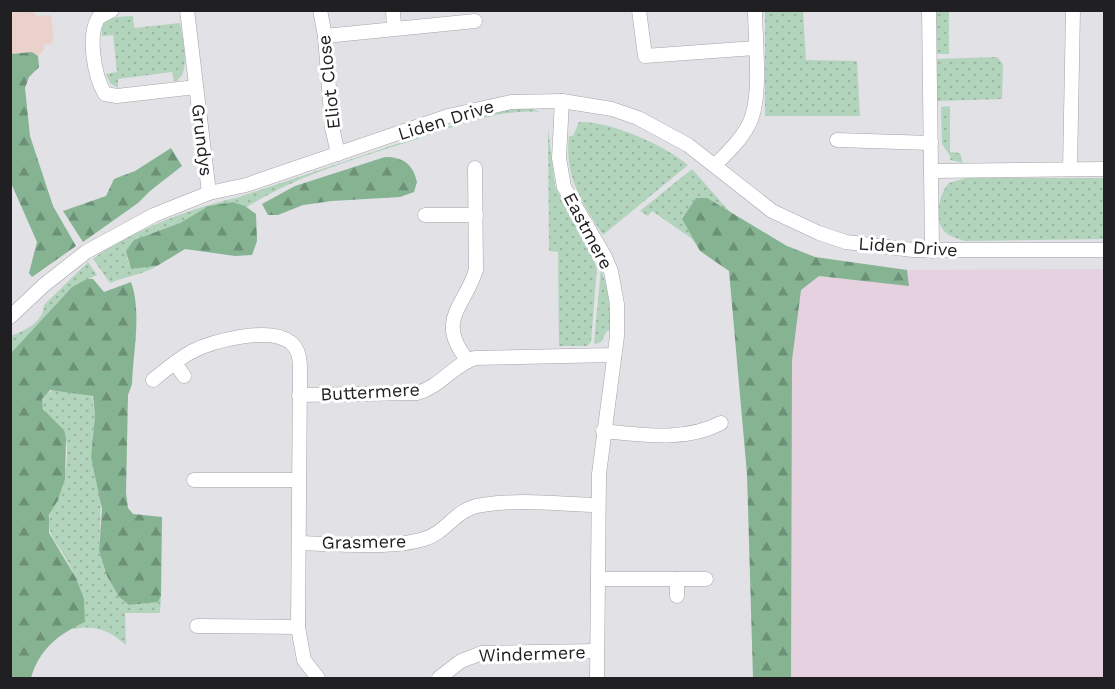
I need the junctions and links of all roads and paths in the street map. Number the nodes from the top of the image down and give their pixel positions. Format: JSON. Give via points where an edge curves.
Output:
{"nodes":[{"id":1,"x":112,"y":10,"type":"edge"},
{"id":2,"x":187,"y":10,"type":"edge"},
{"id":3,"x":320,"y":10,"type":"edge"},
{"id":4,"x":393,"y":10,"type":"edge"},
{"id":5,"x":639,"y":10,"type":"edge"},
{"id":6,"x":755,"y":10,"type":"edge"},
{"id":7,"x":929,"y":10,"type":"edge"},
{"id":8,"x":1073,"y":10,"type":"edge"},
{"id":9,"x":475,"y":21,"type":"dead end"},
{"id":10,"x":394,"y":28,"type":"junction"},
{"id":11,"x":324,"y":36,"type":"junction"},
{"id":12,"x":755,"y":48,"type":"junction"},
{"id":13,"x":196,"y":87,"type":"junction"},
{"id":14,"x":562,"y":102,"type":"junction"},
{"id":15,"x":837,"y":141,"type":"dead end"},
{"id":16,"x":931,"y":143,"type":"junction"},
{"id":17,"x":338,"y":154,"type":"junction"},
{"id":18,"x":716,"y":165,"type":"junction"},
{"id":19,"x":475,"y":168,"type":"dead end"},
{"id":20,"x":1070,"y":169,"type":"junction"},
{"id":21,"x":1104,"y":169,"type":"edge"},
{"id":22,"x":931,"y":171,"type":"junction"},
{"id":23,"x":209,"y":193,"type":"junction"},
{"id":24,"x":425,"y":215,"type":"dead end"},
{"id":25,"x":476,"y":215,"type":"junction"},
{"id":26,"x":1104,"y":250,"type":"edge"},
{"id":27,"x":932,"y":251,"type":"junction"},
{"id":28,"x":10,"y":317,"type":"edge"},
{"id":29,"x":614,"y":355,"type":"junction"},
{"id":30,"x":468,"y":361,"type":"junction"},
{"id":31,"x":175,"y":363,"type":"junction"},
{"id":32,"x":184,"y":376,"type":"dead end"},
{"id":33,"x":153,"y":380,"type":"dead end"},
{"id":34,"x":299,"y":395,"type":"junction"},
{"id":35,"x":721,"y":423,"type":"dead end"},
{"id":36,"x":603,"y":431,"type":"junction"},
{"id":37,"x":194,"y":480,"type":"dead end"},
{"id":38,"x":298,"y":480,"type":"junction"},
{"id":39,"x":598,"y":505,"type":"junction"},
{"id":40,"x":299,"y":543,"type":"junction"},
{"id":41,"x":599,"y":579,"type":"junction"},
{"id":42,"x":677,"y":579,"type":"junction"},
{"id":43,"x":706,"y":579,"type":"dead end"},
{"id":44,"x":677,"y":596,"type":"dead end"},
{"id":45,"x":197,"y":626,"type":"dead end"},
{"id":46,"x":298,"y":627,"type":"junction"},
{"id":47,"x":597,"y":651,"type":"junction"},
{"id":48,"x":318,"y":678,"type":"edge"},
{"id":49,"x":439,"y":678,"type":"edge"},
{"id":50,"x":597,"y":678,"type":"edge"}],
"edges":[{"from":1,"to":13,"type":"street","name":"Grundys","via":[[99,17],[93,32],[98,77],[105,94]]},
{"from":2,"to":13,"type":"street","name":"Grundys"},
{"from":3,"to":11,"type":"street","name":"Eliot Close"},
{"from":4,"to":10,"type":"street"},
{"from":5,"to":12,"type":"street","via":[[645,56]]},
{"from":6,"to":12,"type":"street"},
{"from":7,"to":16,"type":"street"},
{"from":8,"to":20,"type":"street"},
{"from":9,"to":10,"type":"street"},
{"from":10,"to":11,"type":"street"},
{"from":11,"to":17,"type":"street","name":"Eliot Close"},
{"from":12,"to":18,"type":"street","via":[[755,103],[749,124]]},
{"from":13,"to":23,"type":"street","name":"Grundys"},
{"from":14,"to":17,"type":"street","name":"Liden Drive","via":[[511,102],[469,109]]},
{"from":14,"to":18,"type":"street","name":"Liden Drive","via":[[638,118]]},
{"from":14,"to":29,"type":"street","name":"Eastmere","via":[[561,172],[570,200],[598,242],[611,271],[617,304]]},
{"from":15,"to":16,"type":"street"},
{"from":16,"to":22,"type":"street"},
{"from":17,"to":23,"type":"street","name":"Liden Drive","via":[[246,185]]},
{"from":18,"to":27,"type":"street","name":"Liden Drive","via":[[772,211],[819,233],[865,246]]},
{"from":19,"to":25,"type":"street"},
{"from":20,"to":21,"type":"street"},
{"from":20,"to":22,"type":"street"},
{"from":22,"to":27,"type":"street"},
{"from":23,"to":28,"type":"street","name":"Liden Drive","via":[[141,222],[86,252]]},
{"from":24,"to":25,"type":"street"},
{"from":25,"to":30,"type":"street","via":[[476,270],[455,312],[452,329],[457,348]]},
{"from":26,"to":27,"type":"street","name":"Liden Drive"},
{"from":29,"to":30,"type":"street","name":"Buttermere","via":[[483,357]]},
{"from":29,"to":36,"type":"street","name":"Eastmere"},
{"from":30,"to":34,"type":"street","name":"Buttermere","via":[[436,385],[417,393]]},
{"from":31,"to":32,"type":"street"},
{"from":31,"to":33,"type":"street"},
{"from":31,"to":34,"type":"street","via":[[206,346],[231,339],[280,337],[289,341],[299,355]]},
{"from":34,"to":38,"type":"street"},
{"from":35,"to":36,"type":"street","via":[[700,432],[666,436]]},
{"from":36,"to":39,"type":"street","name":"Eastmere"},
{"from":37,"to":38,"type":"street"},
{"from":38,"to":40,"type":"street"},
{"from":39,"to":40,"type":"street","name":"Grasmere","via":[[482,505],[460,512],[422,540]]},
{"from":39,"to":41,"type":"street","name":"Eastmere"},
{"from":40,"to":46,"type":"street"},
{"from":41,"to":42,"type":"street"},
{"from":41,"to":47,"type":"street","name":"Eastmere"},
{"from":42,"to":43,"type":"street"},
{"from":42,"to":44,"type":"street"},
{"from":45,"to":46,"type":"street"},
{"from":46,"to":48,"type":"street","via":[[304,660]]},
{"from":47,"to":49,"type":"street","name":"Windermere","via":[[482,652],[461,661]]},
{"from":47,"to":50,"type":"street","name":"Eastmere"}]}
